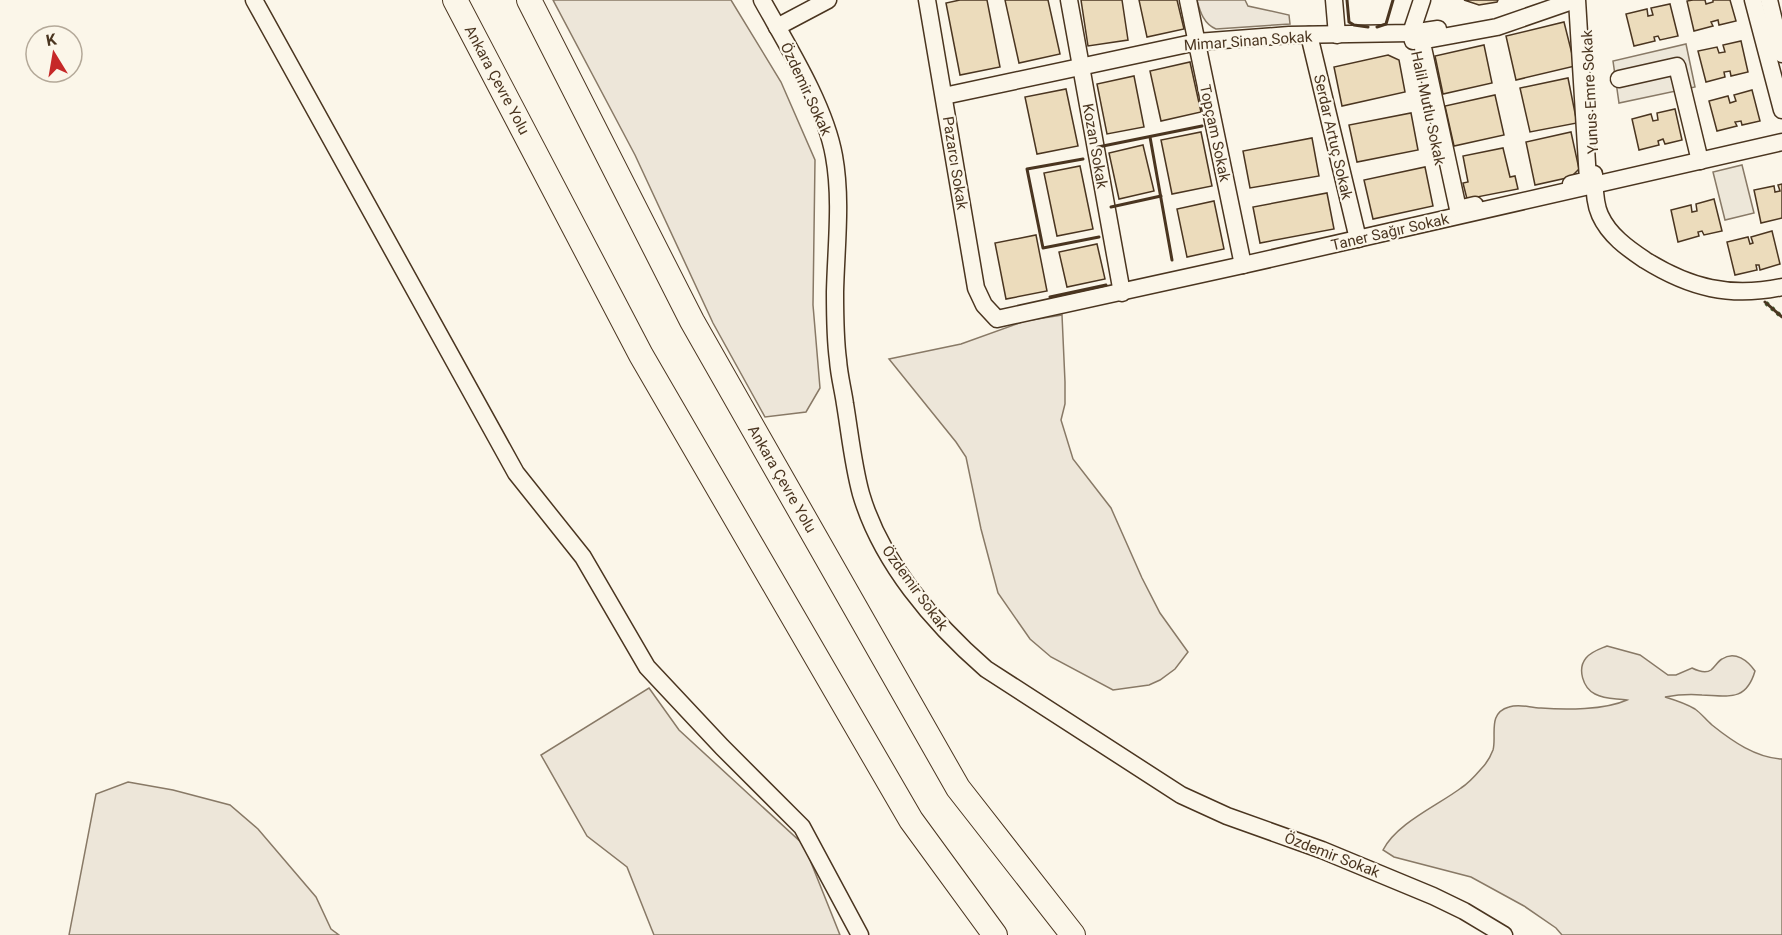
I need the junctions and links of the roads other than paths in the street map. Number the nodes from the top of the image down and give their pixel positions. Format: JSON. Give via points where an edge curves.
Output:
{"nodes":[{"id":1,"x":254,"y":0,"type":"edge"},
{"id":2,"x":455,"y":0,"type":"edge"},
{"id":3,"x":529,"y":0,"type":"edge"},
{"id":4,"x":762,"y":0,"type":"edge"},
{"id":5,"x":828,"y":0,"type":"edge"},
{"id":6,"x":927,"y":0,"type":"edge"},
{"id":7,"x":1069,"y":0,"type":"edge"},
{"id":8,"x":1188,"y":0,"type":"edge"},
{"id":9,"x":1334,"y":0,"type":"edge"},
{"id":10,"x":1422,"y":0,"type":"edge"},
{"id":11,"x":1552,"y":0,"type":"edge"},
{"id":12,"x":1576,"y":0,"type":"edge"},
{"id":13,"x":1586,"y":0,"type":"edge"},
{"id":14,"x":1753,"y":0,"type":"edge"},
{"id":15,"x":1769,"y":0,"type":"edge"},
{"id":16,"x":777,"y":27,"type":"junction"},
{"id":17,"x":1411,"y":33,"type":"junction"},
{"id":18,"x":1309,"y":35,"type":"junction"},
{"id":19,"x":1337,"y":35,"type":"junction"},
{"id":20,"x":1197,"y":42,"type":"junction"},
{"id":21,"x":1782,"y":54,"type":"edge"},
{"id":22,"x":1081,"y":66,"type":"junction"},
{"id":23,"x":1619,"y":79,"type":"dead end"},
{"id":24,"x":944,"y":96,"type":"junction"},
{"id":25,"x":1782,"y":110,"type":"edge"},
{"id":26,"x":1782,"y":142,"type":"edge"},
{"id":27,"x":1700,"y":161,"type":"junction"},
{"id":28,"x":1595,"y":185,"type":"junction"},
{"id":29,"x":1452,"y":218,"type":"junction"},
{"id":30,"x":1358,"y":239,"type":"junction"},
{"id":31,"x":1243,"y":265,"type":"junction"},
{"id":32,"x":1683,"y":280,"type":"junction"},
{"id":33,"x":1782,"y":287,"type":"edge"},
{"id":34,"x":1122,"y":293,"type":"junction"},
{"id":35,"x":1782,"y":294,"type":"edge"},
{"id":36,"x":997,"y":319,"type":"joint"},
{"id":37,"x":860,"y":935,"type":"edge"},
{"id":38,"x":995,"y":935,"type":"edge"},
{"id":39,"x":1073,"y":935,"type":"edge"},
{"id":40,"x":1504,"y":935,"type":"edge"}],
"edges":[{"from":1,"to":37,"type":"street","via":[[516,473],[583,557],[647,667],[802,827]]},
{"from":2,"to":38,"type":"highway","name":"Ankara Çevre Yolu","via":[[641,355],[911,819]]},
{"from":3,"to":39,"type":"highway","name":"Ankara Çevre Yolu","via":[[692,321],[958,788]]},
{"from":4,"to":16,"type":"street","name":"Özdemir Sokak"},
{"from":5,"to":16,"type":"street"},
{"from":6,"to":24,"type":"street","name":"Pazarcı Sokak"},
{"from":7,"to":22,"type":"street","name":"Kozan Sokak"},
{"from":8,"to":20,"type":"street","name":"Topçam Sokak"},
{"from":9,"to":19,"type":"street"},
{"from":10,"to":17,"type":"street","name":"Halil Mutlu Sokak"},
{"from":11,"to":17,"type":"street","name":"Mimar Sinan Sokak","via":[[1481,23]]},
{"from":12,"to":12,"type":"street","via":[[1497,27],[1422,43],[1458,208],[1588,180]]},
{"from":13,"to":28,"type":"street","name":"Yunus Emre Sokak"},
{"from":14,"to":25,"type":"street"},
{"from":15,"to":21,"type":"street"},
{"from":16,"to":40,"type":"street","name":"Özdemir Sokak","via":[[820,111],[834,156],[838,359],[862,495],[882,544],[930,615],[986,669],[1181,795],[1433,896]]},
{"from":17,"to":19,"type":"street","name":"Mimar Sinan Sokak"},
{"from":17,"to":29,"type":"street","name":"Halil Mutlu Sokak"},
{"from":18,"to":19,"type":"street","name":"Mimar Sinan Sokak"},
{"from":18,"to":20,"type":"street","name":"Mimar Sinan Sokak"},
{"from":18,"to":30,"type":"street","name":"Serdar Artuç Sokak"},
{"from":20,"to":22,"type":"street","name":"Mimar Sinan Sokak"},
{"from":20,"to":31,"type":"street","name":"Topçam Sokak"},
{"from":22,"to":24,"type":"street","name":"Mimar Sinan Sokak"},
{"from":22,"to":34,"type":"street","name":"Kozan Sokak"},
{"from":23,"to":27,"type":"street","via":[[1677,66]]},
{"from":24,"to":36,"type":"street","name":"Pazarcı Sokak","via":[[976,288]]},
{"from":26,"to":27,"type":"street","name":"Taner Sağır Sokak"},
{"from":27,"to":28,"type":"street","name":"Taner Sağır Sokak"},
{"from":28,"to":29,"type":"street","name":"Taner Sağır Sokak"},
{"from":28,"to":32,"type":"street","name":"Yunus Emre Sokak","via":[[1599,213],[1614,236],[1634,253]]},
{"from":29,"to":30,"type":"street","name":"Taner Sağır Sokak"},
{"from":30,"to":31,"type":"street","name":"Taner Sağır Sokak"},
{"from":31,"to":34,"type":"street","name":"Taner Sağır Sokak"},
{"from":32,"to":33,"type":"street","via":[[1710,289],[1740,292]]},
{"from":32,"to":35,"type":"street","via":[[1680,288],[1714,298],[1745,300]]},
{"from":34,"to":36,"type":"street","name":"Taner Sağır Sokak"}]}
